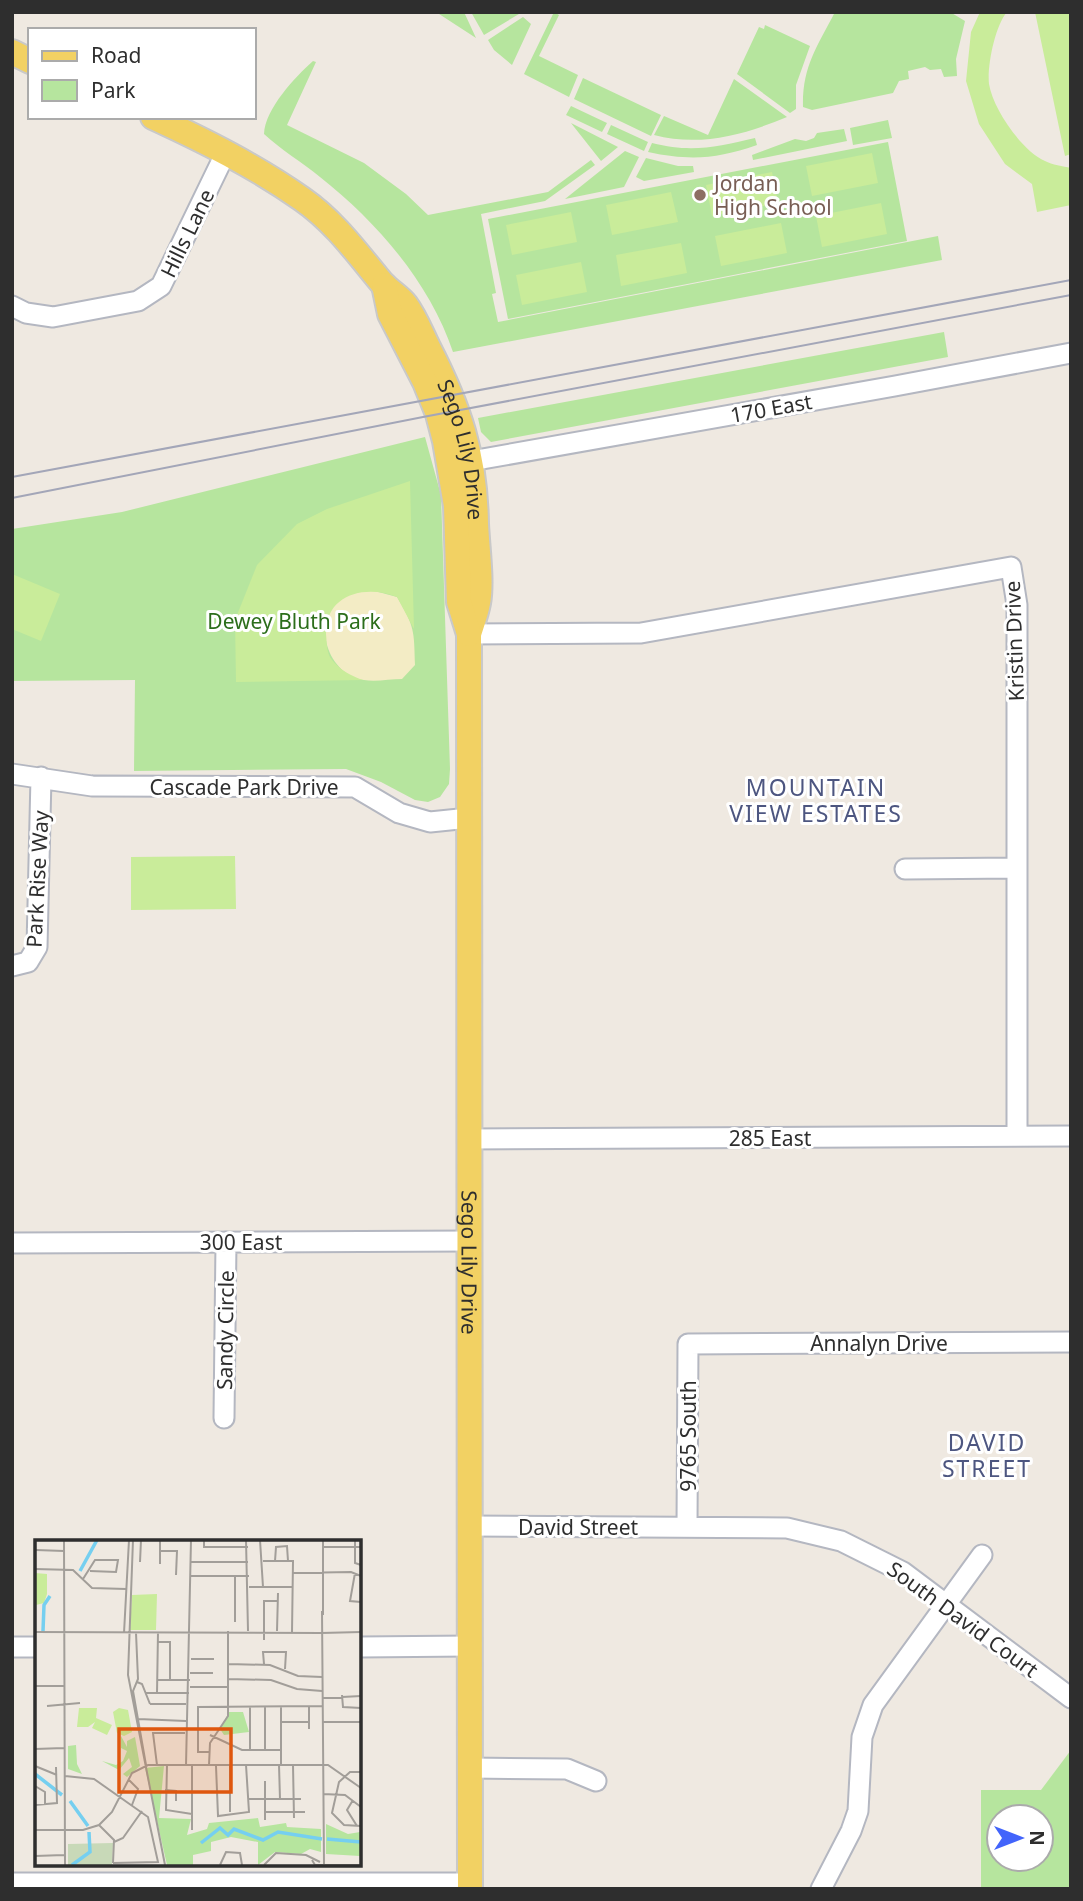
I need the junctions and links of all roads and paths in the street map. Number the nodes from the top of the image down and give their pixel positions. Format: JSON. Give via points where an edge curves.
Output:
{"nodes":[{"id":1,"x":12,"y":52,"type":"edge"},
{"id":2,"x":28,"y":60,"type":"edge"},
{"id":3,"x":157,"y":119,"type":"edge"},
{"id":4,"x":226,"y":152,"type":"junction"},
{"id":5,"x":384,"y":285,"type":"junction"},
{"id":6,"x":12,"y":306,"type":"edge"},
{"id":7,"x":1071,"y":353,"type":"edge"},
{"id":8,"x":471,"y":461,"type":"junction"},
{"id":9,"x":469,"y":634,"type":"junction"},
{"id":10,"x":12,"y":774,"type":"edge"},
{"id":11,"x":41,"y":778,"type":"junction"},
{"id":12,"x":469,"y":818,"type":"junction"},
{"id":13,"x":905,"y":869,"type":"dead end"},
{"id":14,"x":1015,"y":869,"type":"junction"},
{"id":15,"x":12,"y":966,"type":"edge"},
{"id":16,"x":1017,"y":1136,"type":"junction"},
{"id":17,"x":1071,"y":1136,"type":"edge"},
{"id":18,"x":469,"y":1139,"type":"junction"},
{"id":19,"x":470,"y":1241,"type":"junction"},
{"id":20,"x":226,"y":1242,"type":"junction"},
{"id":21,"x":12,"y":1243,"type":"edge"},
{"id":22,"x":1071,"y":1342,"type":"edge"},
{"id":23,"x":688,"y":1344,"type":"joint"},
{"id":24,"x":224,"y":1418,"type":"dead end"},
{"id":25,"x":470,"y":1527,"type":"junction"},
{"id":26,"x":687,"y":1527,"type":"junction"},
{"id":27,"x":982,"y":1555,"type":"dead end"},
{"id":28,"x":945,"y":1605,"type":"junction"},
{"id":29,"x":470,"y":1646,"type":"junction"},
{"id":30,"x":12,"y":1647,"type":"edge"},
{"id":31,"x":35,"y":1647,"type":"edge"},
{"id":32,"x":360,"y":1647,"type":"edge"},
{"id":33,"x":1071,"y":1698,"type":"edge"},
{"id":34,"x":470,"y":1768,"type":"junction"},
{"id":35,"x":596,"y":1781,"type":"dead end"},
{"id":36,"x":12,"y":1883,"type":"edge"},
{"id":37,"x":129,"y":1886,"type":"edge"},
{"id":38,"x":470,"y":1886,"type":"edge"},
{"id":39,"x":821,"y":1889,"type":"edge"}],
"edges":[{"from":1,"to":2,"type":"main road"},
{"from":3,"to":4,"type":"main road","name":"Sego Lily Drive"},
{"from":4,"to":5,"type":"main road","name":"Sego Lily Drive","via":[[325,217]]},
{"from":4,"to":6,"type":"street","name":"Hills Lane","via":[[161,286],[138,301],[53,317]]},
{"from":5,"to":8,"type":"main road","name":"Sego Lily Drive","via":[[405,303],[444,377]]},
{"from":5,"to":9,"type":"main road","name":"Sego Lily Drive","via":[[390,314],[425,382],[445,441],[456,506],[459,602]]},
{"from":7,"to":8,"type":"street","name":"170 East"},
{"from":8,"to":9,"type":"main road","name":"Sego Lily Drive","via":[[478,601]]},
{"from":9,"to":12,"type":"main road","name":"Sego Lily Drive"},
{"from":9,"to":14,"type":"street","name":"Kristin Drive","via":[[640,633],[1011,567],[1017,605]]},
{"from":10,"to":11,"type":"street","name":"Cascade Park Drive"},
{"from":11,"to":12,"type":"street","name":"Cascade Park Drive","via":[[92,786],[355,787],[399,813],[430,822]]},
{"from":11,"to":15,"type":"street","name":"Park Rise Way","via":[[37,947],[28,962]]},
{"from":12,"to":18,"type":"main road","name":"Sego Lily Drive"},
{"from":13,"to":14,"type":"street"},
{"from":14,"to":16,"type":"street","name":"Kristin Drive"},
{"from":16,"to":17,"type":"street","name":"285 East"},
{"from":16,"to":18,"type":"street","name":"285 East"},
{"from":18,"to":19,"type":"main road","name":"Sego Lily Drive"},
{"from":19,"to":20,"type":"street","name":"300 East"},
{"from":19,"to":25,"type":"main road","name":"Sego Lily Drive"},
{"from":20,"to":21,"type":"street","name":"300 East"},
{"from":20,"to":24,"type":"street","name":"Sandy Circle"},
{"from":22,"to":23,"type":"street","name":"Annalyn Drive"},
{"from":23,"to":26,"type":"street","name":"9765 South"},
{"from":25,"to":26,"type":"street","name":"David Street"},
{"from":25,"to":29,"type":"main road","name":"Sego Lily Drive"},
{"from":26,"to":28,"type":"street","name":"South David Court","via":[[813,1532],[903,1572]]},
{"from":27,"to":28,"type":"street"},
{"from":28,"to":33,"type":"street","name":"South David Court"},
{"from":28,"to":39,"type":"street","via":[[873,1705],[862,1737],[858,1811]]},
{"from":29,"to":32,"type":"street"},
{"from":29,"to":34,"type":"main road","name":"Sego Lily Drive"},
{"from":30,"to":31,"type":"street"},
{"from":34,"to":35,"type":"street","via":[[567,1769]]},
{"from":34,"to":38,"type":"main road","name":"Sego Lily Drive"},
{"from":36,"to":37,"type":"street"},
{"from":37,"to":38,"type":"street"}]}
